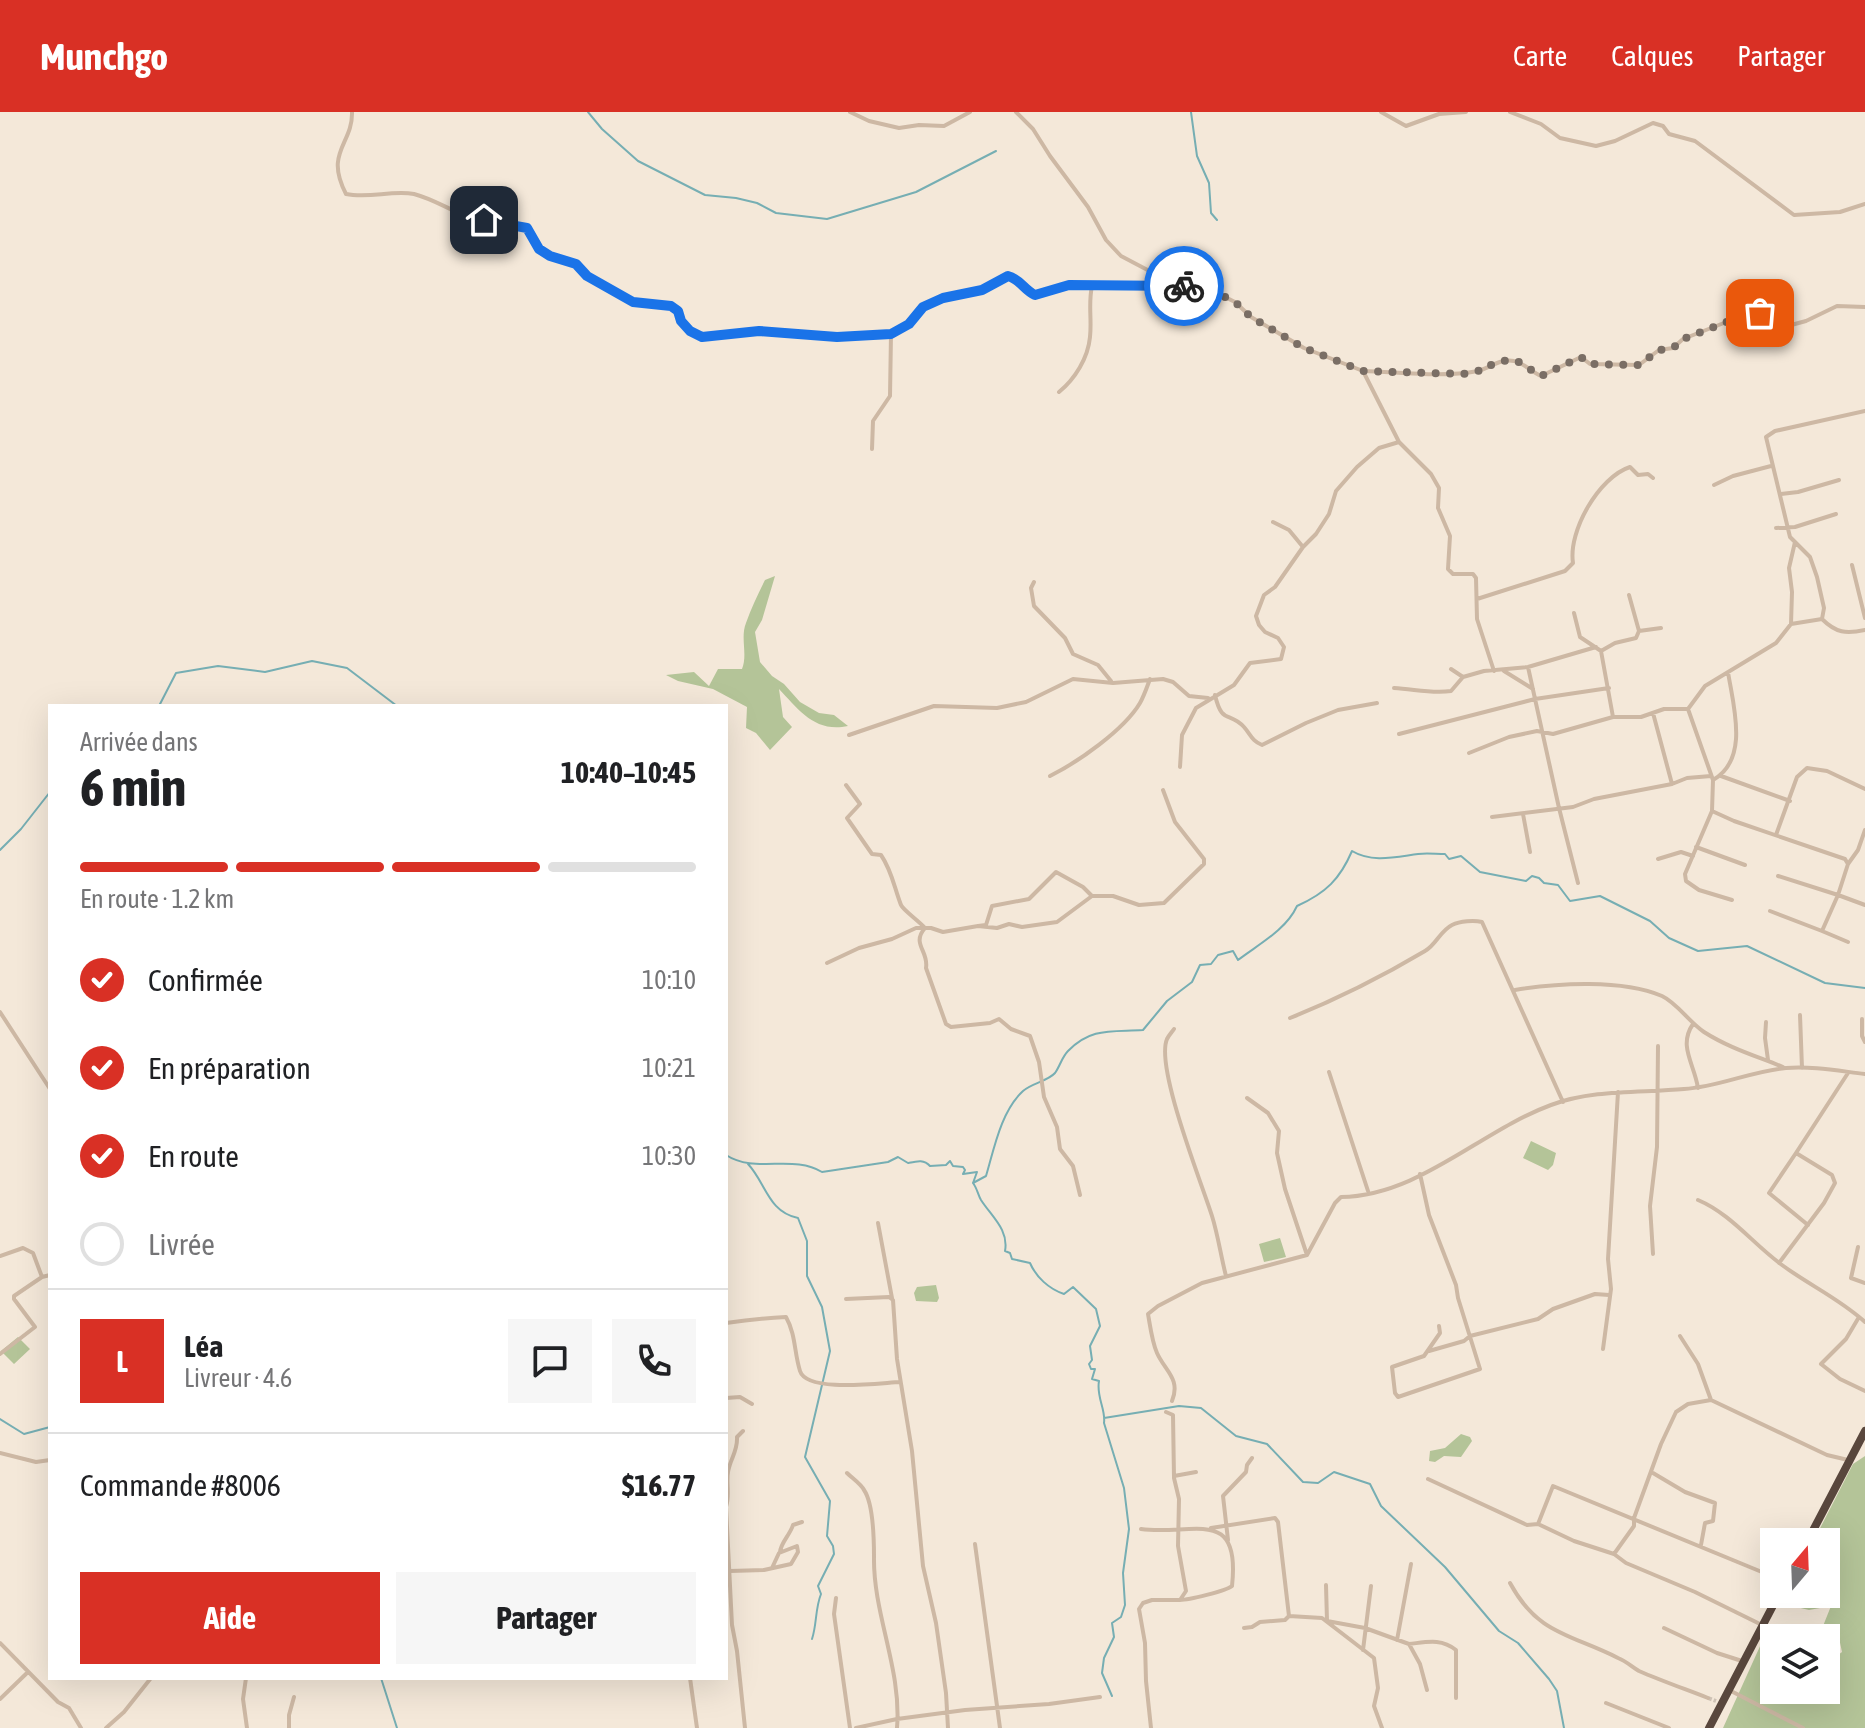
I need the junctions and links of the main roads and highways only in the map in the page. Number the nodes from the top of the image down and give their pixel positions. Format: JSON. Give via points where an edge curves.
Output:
{"nodes":[{"id":1,"x":1865,"y":1431,"type":"edge"},
{"id":2,"x":1814,"y":1528,"type":"edge"},
{"id":3,"x":1772,"y":1608,"type":"edge"},
{"id":4,"x":1709,"y":1728,"type":"edge"}],
"edges":[{"from":1,"to":2,"type":"highway"},
{"from":3,"to":4,"type":"highway","via":[[1718,1702]]}]}
